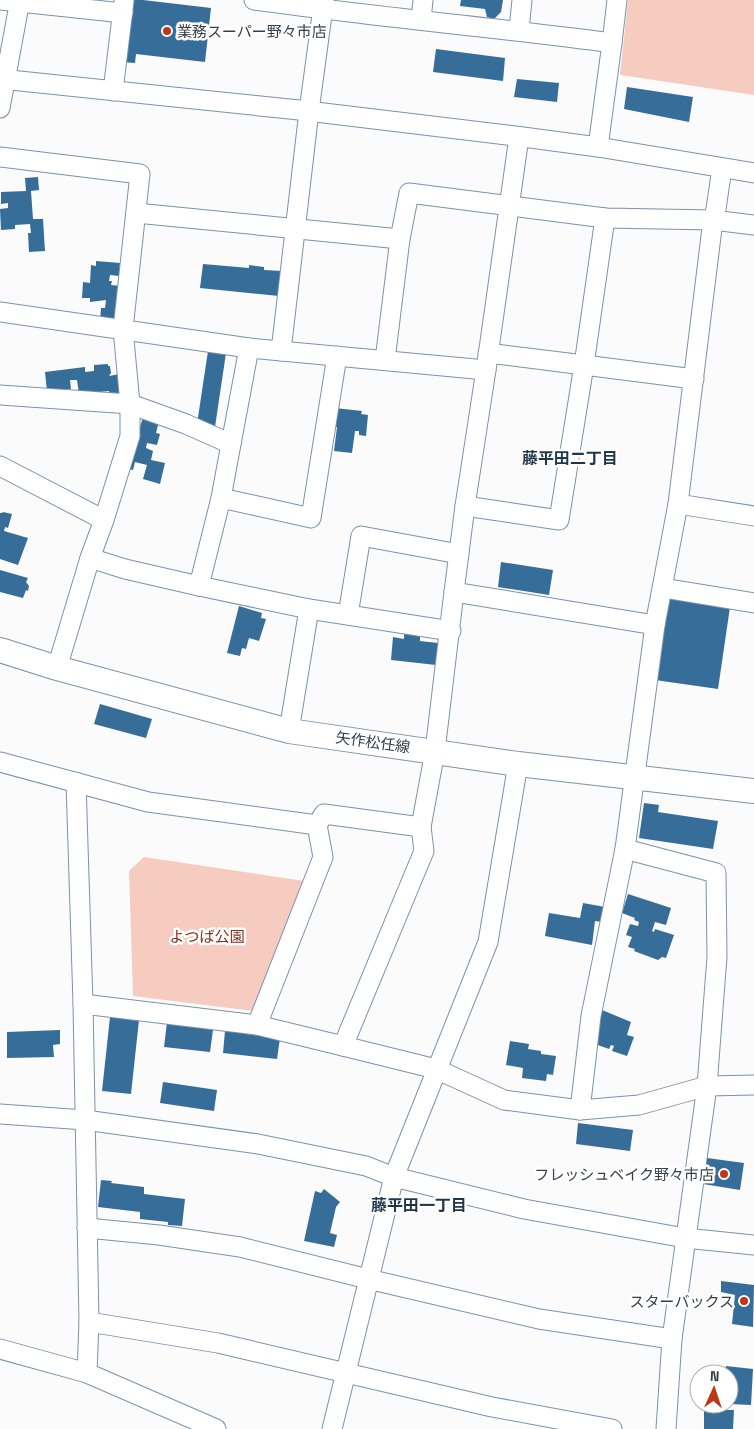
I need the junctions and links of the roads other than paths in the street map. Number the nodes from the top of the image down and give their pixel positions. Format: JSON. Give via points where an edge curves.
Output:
{"nodes":[{"id":1,"x":0,"y":0,"type":"edge"},
{"id":2,"x":254,"y":0,"type":"edge"},
{"id":3,"x":423,"y":0,"type":"edge"},
{"id":4,"x":522,"y":0,"type":"edge"},
{"id":5,"x":617,"y":0,"type":"edge"},
{"id":6,"x":20,"y":1,"type":"edge"},
{"id":7,"x":324,"y":5,"type":"edge"},
{"id":8,"x":123,"y":6,"type":"edge"},
{"id":9,"x":421,"y":20,"type":"junction"},
{"id":10,"x":519,"y":30,"type":"junction"},
{"id":11,"x":612,"y":43,"type":"junction"},
{"id":12,"x":2,"y":80,"type":"edge"},
{"id":13,"x":113,"y":91,"type":"junction"},
{"id":14,"x":0,"y":108,"type":"edge"},
{"id":15,"x":309,"y":111,"type":"junction"},
{"id":16,"x":519,"y":137,"type":"junction"},
{"id":17,"x":598,"y":147,"type":"junction"},
{"id":18,"x":0,"y":157,"type":"edge"},
{"id":19,"x":722,"y":168,"type":"junction"},
{"id":20,"x":754,"y":173,"type":"edge"},
{"id":21,"x":509,"y":205,"type":"junction"},
{"id":22,"x":136,"y":213,"type":"junction"},
{"id":23,"x":605,"y":218,"type":"junction"},
{"id":24,"x":713,"y":220,"type":"junction"},
{"id":25,"x":754,"y":225,"type":"edge"},
{"id":26,"x":296,"y":229,"type":"junction"},
{"id":27,"x":400,"y":239,"type":"junction"},
{"id":28,"x":0,"y":312,"type":"edge"},
{"id":29,"x":123,"y":329,"type":"junction"},
{"id":30,"x":249,"y":348,"type":"junction"},
{"id":31,"x":281,"y":351,"type":"junction"},
{"id":32,"x":337,"y":356,"type":"junction"},
{"id":33,"x":385,"y":360,"type":"junction"},
{"id":34,"x":487,"y":361,"type":"junction"},
{"id":35,"x":584,"y":365,"type":"junction"},
{"id":36,"x":694,"y":379,"type":"junction"},
{"id":37,"x":0,"y":395,"type":"edge"},
{"id":38,"x":130,"y":404,"type":"junction"},
{"id":39,"x":231,"y":444,"type":"junction"},
{"id":40,"x":0,"y":466,"type":"edge"},
{"id":41,"x":221,"y":498,"type":"junction"},
{"id":42,"x":678,"y":504,"type":"junction"},
{"id":43,"x":465,"y":506,"type":"junction"},
{"id":44,"x":754,"y":516,"type":"edge"},
{"id":45,"x":104,"y":520,"type":"junction"},
{"id":46,"x":459,"y":554,"type":"junction"},
{"id":47,"x":90,"y":558,"type":"junction"},
{"id":48,"x":199,"y":586,"type":"junction"},
{"id":49,"x":663,"y":588,"type":"junction"},
{"id":50,"x":454,"y":592,"type":"junction"},
{"id":51,"x":754,"y":603,"type":"edge"},
{"id":52,"x":309,"y":609,"type":"junction"},
{"id":53,"x":348,"y":615,"type":"junction"},
{"id":54,"x":655,"y":625,"type":"junction"},
{"id":55,"x":450,"y":632,"type":"junction"},
{"id":56,"x":0,"y":650,"type":"edge"},
{"id":57,"x":57,"y":668,"type":"junction"},
{"id":58,"x":289,"y":731,"type":"junction"},
{"id":59,"x":435,"y":751,"type":"junction"},
{"id":60,"x":0,"y":762,"type":"edge"},
{"id":61,"x":518,"y":764,"type":"junction"},
{"id":62,"x":635,"y":777,"type":"junction"},
{"id":63,"x":76,"y":782,"type":"junction"},
{"id":64,"x":754,"y":791,"type":"edge"},
{"id":65,"x":317,"y":825,"type":"junction"},
{"id":66,"x":421,"y":827,"type":"junction"},
{"id":67,"x":625,"y":849,"type":"junction"},
{"id":68,"x":83,"y":1004,"type":"junction"},
{"id":69,"x":257,"y":1025,"type":"junction"},
{"id":70,"x":343,"y":1046,"type":"junction"},
{"id":71,"x":436,"y":1069,"type":"junction"},
{"id":72,"x":754,"y":1085,"type":"edge"},
{"id":73,"x":707,"y":1086,"type":"junction"},
{"id":74,"x":580,"y":1110,"type":"junction"},
{"id":75,"x":0,"y":1114,"type":"edge"},
{"id":76,"x":85,"y":1120,"type":"junction"},
{"id":77,"x":394,"y":1177,"type":"junction"},
{"id":78,"x":87,"y":1228,"type":"junction"},
{"id":79,"x":684,"y":1238,"type":"junction"},
{"id":80,"x":754,"y":1246,"type":"edge"},
{"id":81,"x":368,"y":1280,"type":"junction"},
{"id":82,"x":89,"y":1322,"type":"junction"},
{"id":83,"x":672,"y":1339,"type":"junction"},
{"id":84,"x":0,"y":1349,"type":"edge"},
{"id":85,"x":87,"y":1373,"type":"junction"},
{"id":86,"x":345,"y":1373,"type":"junction"},
{"id":87,"x":216,"y":1429,"type":"edge"},
{"id":88,"x":332,"y":1429,"type":"edge"},
{"id":89,"x":612,"y":1429,"type":"edge"},
{"id":90,"x":666,"y":1429,"type":"edge"}],
"edges":[{"from":1,"to":6,"type":"street"},
{"from":2,"to":7,"type":"street"},
{"from":3,"to":9,"type":"street"},
{"from":4,"to":10,"type":"street"},
{"from":5,"to":11,"type":"street"},
{"from":6,"to":8,"type":"street"},
{"from":6,"to":12,"type":"street"},
{"from":7,"to":9,"type":"street"},
{"from":7,"to":15,"type":"street"},
{"from":8,"to":13,"type":"street"},
{"from":9,"to":10,"type":"street"},
{"from":10,"to":11,"type":"street"},
{"from":11,"to":17,"type":"street"},
{"from":12,"to":13,"type":"street"},
{"from":12,"to":14,"type":"street"},
{"from":13,"to":15,"type":"street"},
{"from":15,"to":16,"type":"street"},
{"from":15,"to":26,"type":"street"},
{"from":16,"to":17,"type":"street"},
{"from":16,"to":21,"type":"street"},
{"from":17,"to":19,"type":"street"},
{"from":18,"to":22,"type":"street","via":[[140,174]]},
{"from":19,"to":20,"type":"street"},
{"from":19,"to":24,"type":"street"},
{"from":21,"to":23,"type":"street"},
{"from":21,"to":27,"type":"street","via":[[409,193]]},
{"from":21,"to":34,"type":"street"},
{"from":22,"to":26,"type":"street"},
{"from":22,"to":29,"type":"street"},
{"from":23,"to":24,"type":"street"},
{"from":23,"to":35,"type":"street"},
{"from":24,"to":25,"type":"street"},
{"from":24,"to":36,"type":"street"},
{"from":26,"to":27,"type":"street"},
{"from":26,"to":31,"type":"street"},
{"from":27,"to":33,"type":"street"},
{"from":28,"to":29,"type":"street"},
{"from":29,"to":30,"type":"street"},
{"from":29,"to":38,"type":"street"},
{"from":30,"to":31,"type":"street"},
{"from":30,"to":39,"type":"street"},
{"from":31,"to":32,"type":"street"},
{"from":32,"to":33,"type":"street"},
{"from":32,"to":41,"type":"street","via":[[311,518]]},
{"from":33,"to":34,"type":"street"},
{"from":34,"to":35,"type":"street"},
{"from":34,"to":43,"type":"street"},
{"from":35,"to":36,"type":"street"},
{"from":35,"to":43,"type":"street","via":[[559,520]]},
{"from":36,"to":42,"type":"street"},
{"from":37,"to":38,"type":"street"},
{"from":38,"to":39,"type":"street"},
{"from":38,"to":45,"type":"street","via":[[130,436]]},
{"from":39,"to":41,"type":"street"},
{"from":40,"to":45,"type":"street"},
{"from":41,"to":48,"type":"street"},
{"from":42,"to":44,"type":"street"},
{"from":42,"to":49,"type":"street"},
{"from":43,"to":46,"type":"street"},
{"from":45,"to":47,"type":"street"},
{"from":46,"to":50,"type":"street"},
{"from":46,"to":53,"type":"street","via":[[361,536]]},
{"from":47,"to":48,"type":"street"},
{"from":47,"to":57,"type":"street"},
{"from":48,"to":52,"type":"street"},
{"from":49,"to":51,"type":"street"},
{"from":49,"to":54,"type":"street"},
{"from":50,"to":54,"type":"street"},
{"from":50,"to":55,"type":"street"},
{"from":52,"to":53,"type":"street"},
{"from":52,"to":58,"type":"street"},
{"from":53,"to":55,"type":"street"},
{"from":54,"to":62,"type":"street"},
{"from":55,"to":59,"type":"street"},
{"from":56,"to":57,"type":"main road","name":"矢作松任線"},
{"from":57,"to":58,"type":"main road","name":"矢作松任線"},
{"from":58,"to":59,"type":"main road","name":"矢作松任線"},
{"from":59,"to":61,"type":"main road","name":"矢作松任線"},
{"from":59,"to":66,"type":"street"},
{"from":60,"to":63,"type":"street"},
{"from":61,"to":62,"type":"main road","name":"矢作松任線"},
{"from":61,"to":71,"type":"street","via":[[488,942]]},
{"from":62,"to":64,"type":"main road","name":"矢作松任線"},
{"from":62,"to":67,"type":"street"},
{"from":63,"to":65,"type":"street","via":[[148,802]]},
{"from":63,"to":68,"type":"street"},
{"from":65,"to":66,"type":"street","via":[[324,814]]},
{"from":65,"to":69,"type":"street","via":[[323,856]]},
{"from":66,"to":70,"type":"street","via":[[424,851]]},
{"from":67,"to":73,"type":"street","via":[[716,873],[717,957]]},
{"from":67,"to":74,"type":"street","via":[[591,1016]]},
{"from":68,"to":69,"type":"street"},
{"from":68,"to":76,"type":"street"},
{"from":69,"to":70,"type":"street"},
{"from":70,"to":71,"type":"street"},
{"from":71,"to":74,"type":"street","via":[[504,1100]]},
{"from":71,"to":77,"type":"street"},
{"from":72,"to":73,"type":"street"},
{"from":73,"to":74,"type":"street","via":[[639,1105]]},
{"from":73,"to":79,"type":"street"},
{"from":75,"to":76,"type":"street"},
{"from":76,"to":77,"type":"street","via":[[258,1144],[366,1166]]},
{"from":76,"to":78,"type":"street"},
{"from":77,"to":79,"type":"street","via":[[524,1210]]},
{"from":77,"to":81,"type":"street"},
{"from":78,"to":81,"type":"street","via":[[159,1234],[240,1247]]},
{"from":78,"to":82,"type":"street"},
{"from":79,"to":80,"type":"street"},
{"from":79,"to":83,"type":"street"},
{"from":81,"to":83,"type":"street","via":[[539,1319]]},
{"from":81,"to":86,"type":"street"},
{"from":82,"to":85,"type":"street"},
{"from":82,"to":86,"type":"street","via":[[218,1343]]},
{"from":83,"to":90,"type":"street"},
{"from":84,"to":85,"type":"street"},
{"from":85,"to":87,"type":"street"},
{"from":86,"to":88,"type":"street"},
{"from":86,"to":89,"type":"street","via":[[492,1407]]}]}
